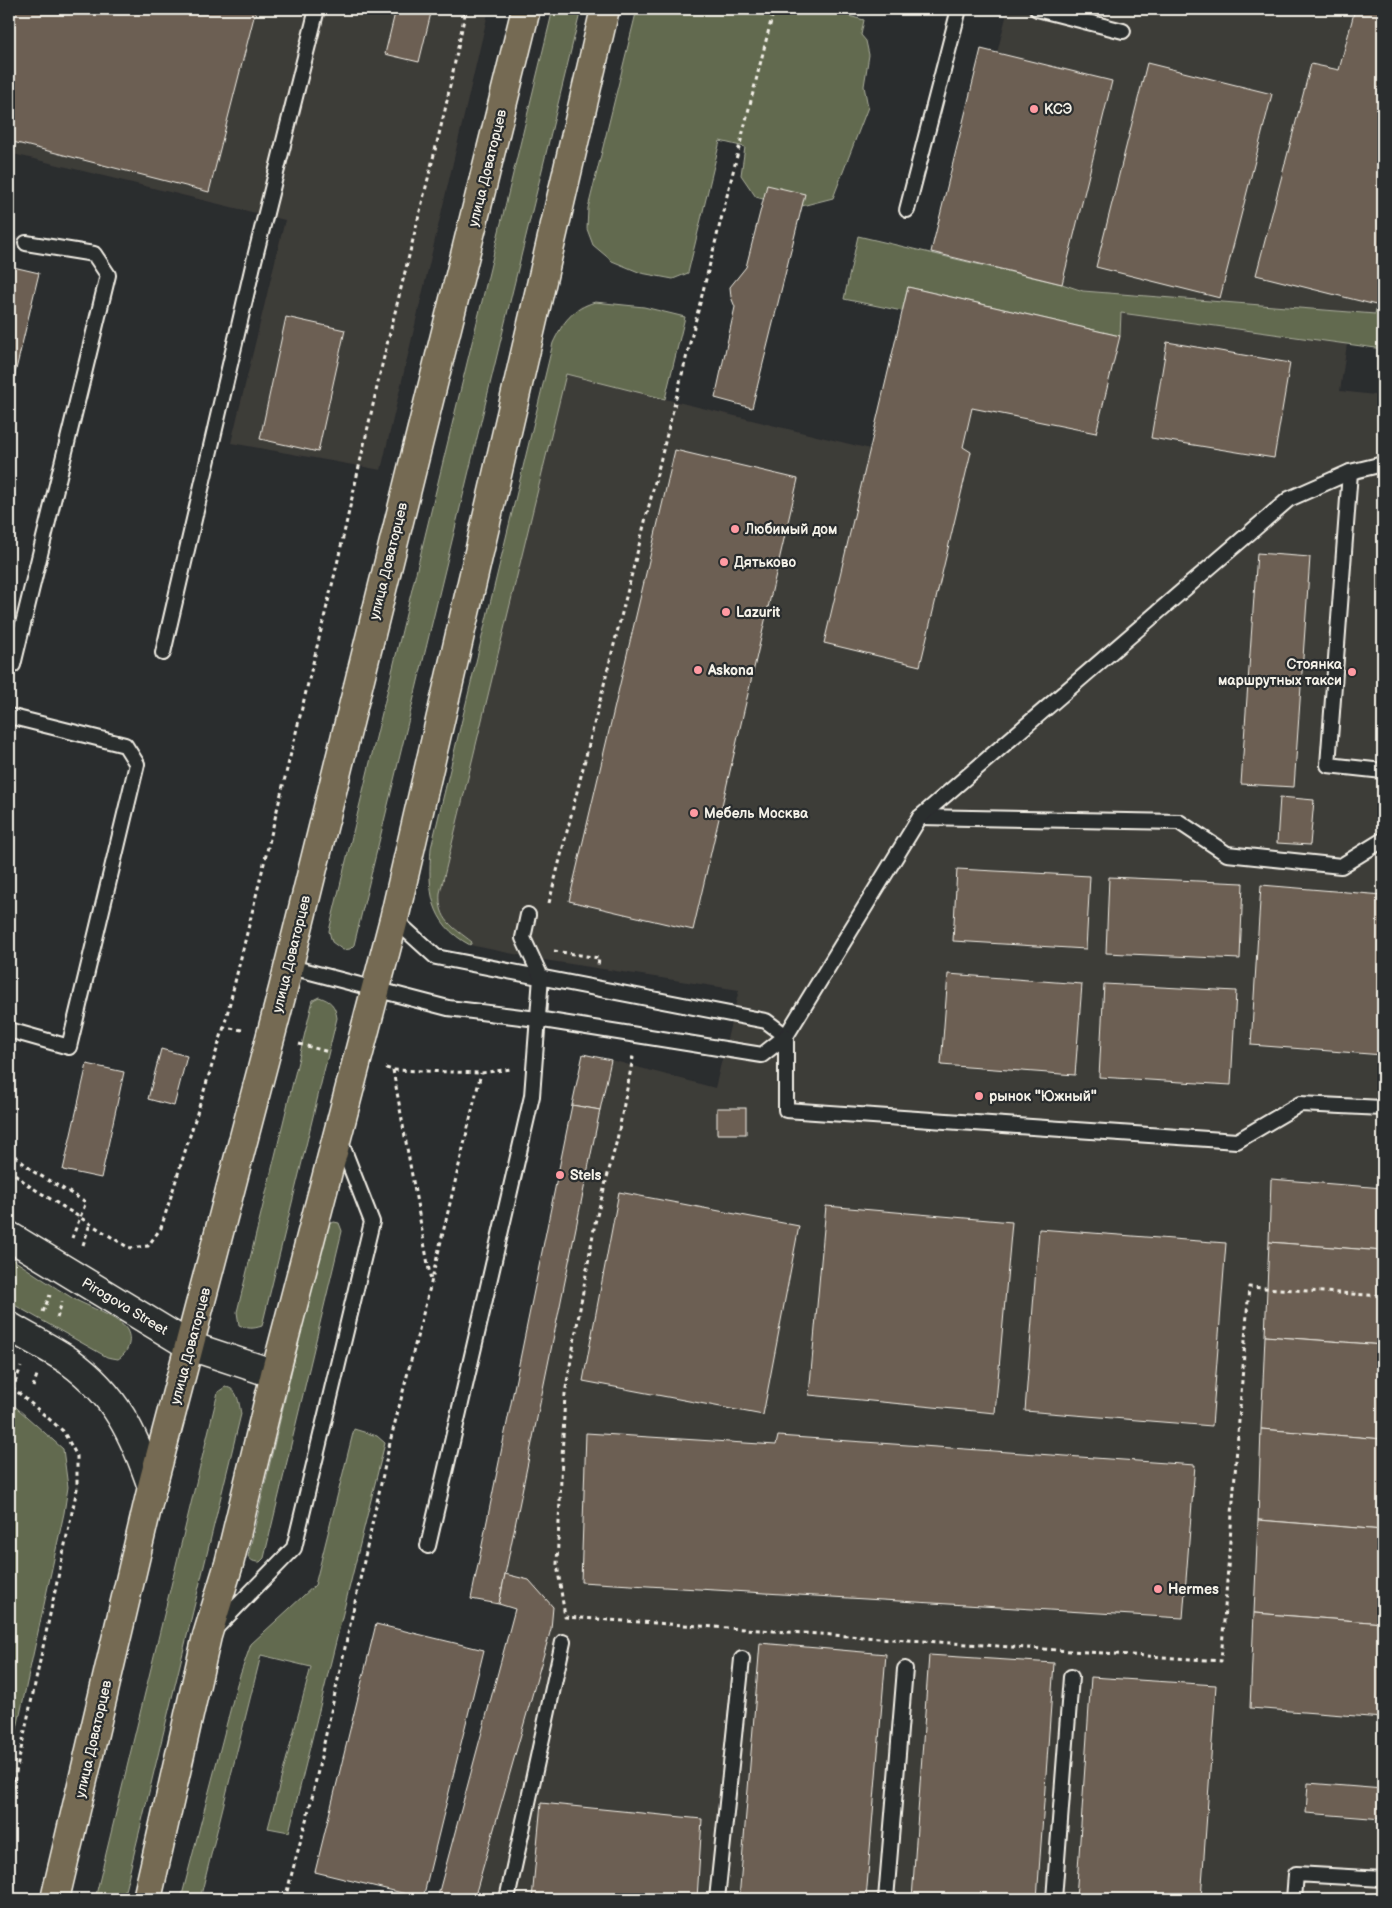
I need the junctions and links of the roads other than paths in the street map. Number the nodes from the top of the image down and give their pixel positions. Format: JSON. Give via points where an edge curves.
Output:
{"nodes":[{"id":1,"x":317,"y":9,"type":"edge"},
{"id":2,"x":526,"y":9,"type":"edge"},
{"id":3,"x":605,"y":9,"type":"edge"},
{"id":4,"x":959,"y":9,"type":"edge"},
{"id":5,"x":1037,"y":9,"type":"edge"},
{"id":6,"x":1123,"y":30,"type":"dead end"},
{"id":7,"x":907,"y":210,"type":"dead end"},
{"id":8,"x":26,"y":243,"type":"dead end"},
{"id":9,"x":1383,"y":464,"type":"edge"},
{"id":10,"x":1350,"y":472,"type":"junction"},
{"id":11,"x":162,"y":653,"type":"dead end"},
{"id":12,"x":9,"y":664,"type":"edge"},
{"id":13,"x":9,"y":716,"type":"edge"},
{"id":14,"x":1383,"y":771,"type":"edge"},
{"id":15,"x":920,"y":817,"type":"junction"},
{"id":16,"x":1383,"y":840,"type":"edge"},
{"id":17,"x":528,"y":915,"type":"dead end"},
{"id":18,"x":394,"y":919,"type":"junction"},
{"id":19,"x":287,"y":966,"type":"junction"},
{"id":20,"x":541,"y":977,"type":"junction"},
{"id":21,"x":375,"y":989,"type":"junction"},
{"id":22,"x":536,"y":1019,"type":"junction"},
{"id":23,"x":9,"y":1030,"type":"edge"},
{"id":24,"x":786,"y":1036,"type":"junction"},
{"id":25,"x":1383,"y":1108,"type":"edge"},
{"id":26,"x":338,"y":1136,"type":"junction"},
{"id":27,"x":9,"y":1236,"type":"edge"},
{"id":28,"x":9,"y":1326,"type":"edge"},
{"id":29,"x":190,"y":1346,"type":"junction"},
{"id":30,"x":275,"y":1374,"type":"junction"},
{"id":31,"x":152,"y":1487,"type":"junction"},
{"id":32,"x":428,"y":1546,"type":"dead end"},
{"id":33,"x":207,"y":1636,"type":"junction"},
{"id":34,"x":563,"y":1642,"type":"dead end"},
{"id":35,"x":742,"y":1660,"type":"dead end"},
{"id":36,"x":905,"y":1668,"type":"dead end"},
{"id":37,"x":1071,"y":1677,"type":"dead end"},
{"id":38,"x":1383,"y":1879,"type":"edge"},
{"id":39,"x":55,"y":1899,"type":"edge"},
{"id":40,"x":147,"y":1899,"type":"edge"},
{"id":41,"x":507,"y":1899,"type":"edge"},
{"id":42,"x":717,"y":1899,"type":"edge"},
{"id":43,"x":886,"y":1899,"type":"edge"},
{"id":44,"x":1054,"y":1899,"type":"edge"},
{"id":45,"x":1294,"y":1899,"type":"edge"}],
"edges":[{"from":1,"to":11,"type":"lane"},
{"from":2,"to":19,"type":"main road","name":"улица Доваторцев"},
{"from":3,"to":18,"type":"main road"},
{"from":4,"to":7,"type":"lane"},
{"from":5,"to":6,"type":"lane"},
{"from":8,"to":12,"type":"lane","via":[[94,254],[108,275],[13,665]]},
{"from":9,"to":10,"type":"lane"},
{"from":10,"to":14,"type":"lane","via":[[1328,765]]},
{"from":10,"to":15,"type":"lane","via":[[1290,499]]},
{"from":13,"to":23,"type":"lane","via":[[124,745],[137,764],[69,1047]]},
{"from":15,"to":16,"type":"lane","via":[[1179,822],[1227,854],[1341,866]]},
{"from":15,"to":24,"type":"lane"},
{"from":17,"to":20,"type":"lane","via":[[523,938]]},
{"from":18,"to":20,"type":"lane","via":[[436,957]]},
{"from":18,"to":21,"type":"main road"},
{"from":19,"to":21,"type":"lane"},
{"from":19,"to":29,"type":"main road","name":"улица Доваторцев"},
{"from":20,"to":22,"type":"lane"},
{"from":20,"to":24,"type":"lane","via":[[766,1022]]},
{"from":21,"to":22,"type":"lane","via":[[448,1008]]},
{"from":21,"to":26,"type":"main road"},
{"from":22,"to":24,"type":"lane","via":[[762,1055]]},
{"from":22,"to":32,"type":"lane","via":[[532,1096]]},
{"from":24,"to":25,"type":"lane","via":[[786,1110],[1237,1141],[1300,1104]]},
{"from":26,"to":30,"type":"main road"},
{"from":26,"to":33,"type":"lane","via":[[372,1222],[294,1548]]},
{"from":27,"to":29,"type":"main road","name":"Pirogova Street"},
{"from":28,"to":31,"type":"main road","via":[[68,1360],[99,1386],[122,1415],[140,1450]]},
{"from":29,"to":30,"type":"main road","name":"Pirogova Street"},
{"from":29,"to":31,"type":"main road","name":"улица Доваторцев"},
{"from":30,"to":33,"type":"main road","via":[[229,1564]]},
{"from":31,"to":39,"type":"main road","name":"улица Доваторцев"},
{"from":33,"to":40,"type":"main road"},
{"from":34,"to":41,"type":"lane"},
{"from":35,"to":42,"type":"lane"},
{"from":36,"to":43,"type":"lane"},
{"from":37,"to":44,"type":"lane"},
{"from":38,"to":45,"type":"lane","via":[[1296,1874]]}]}
